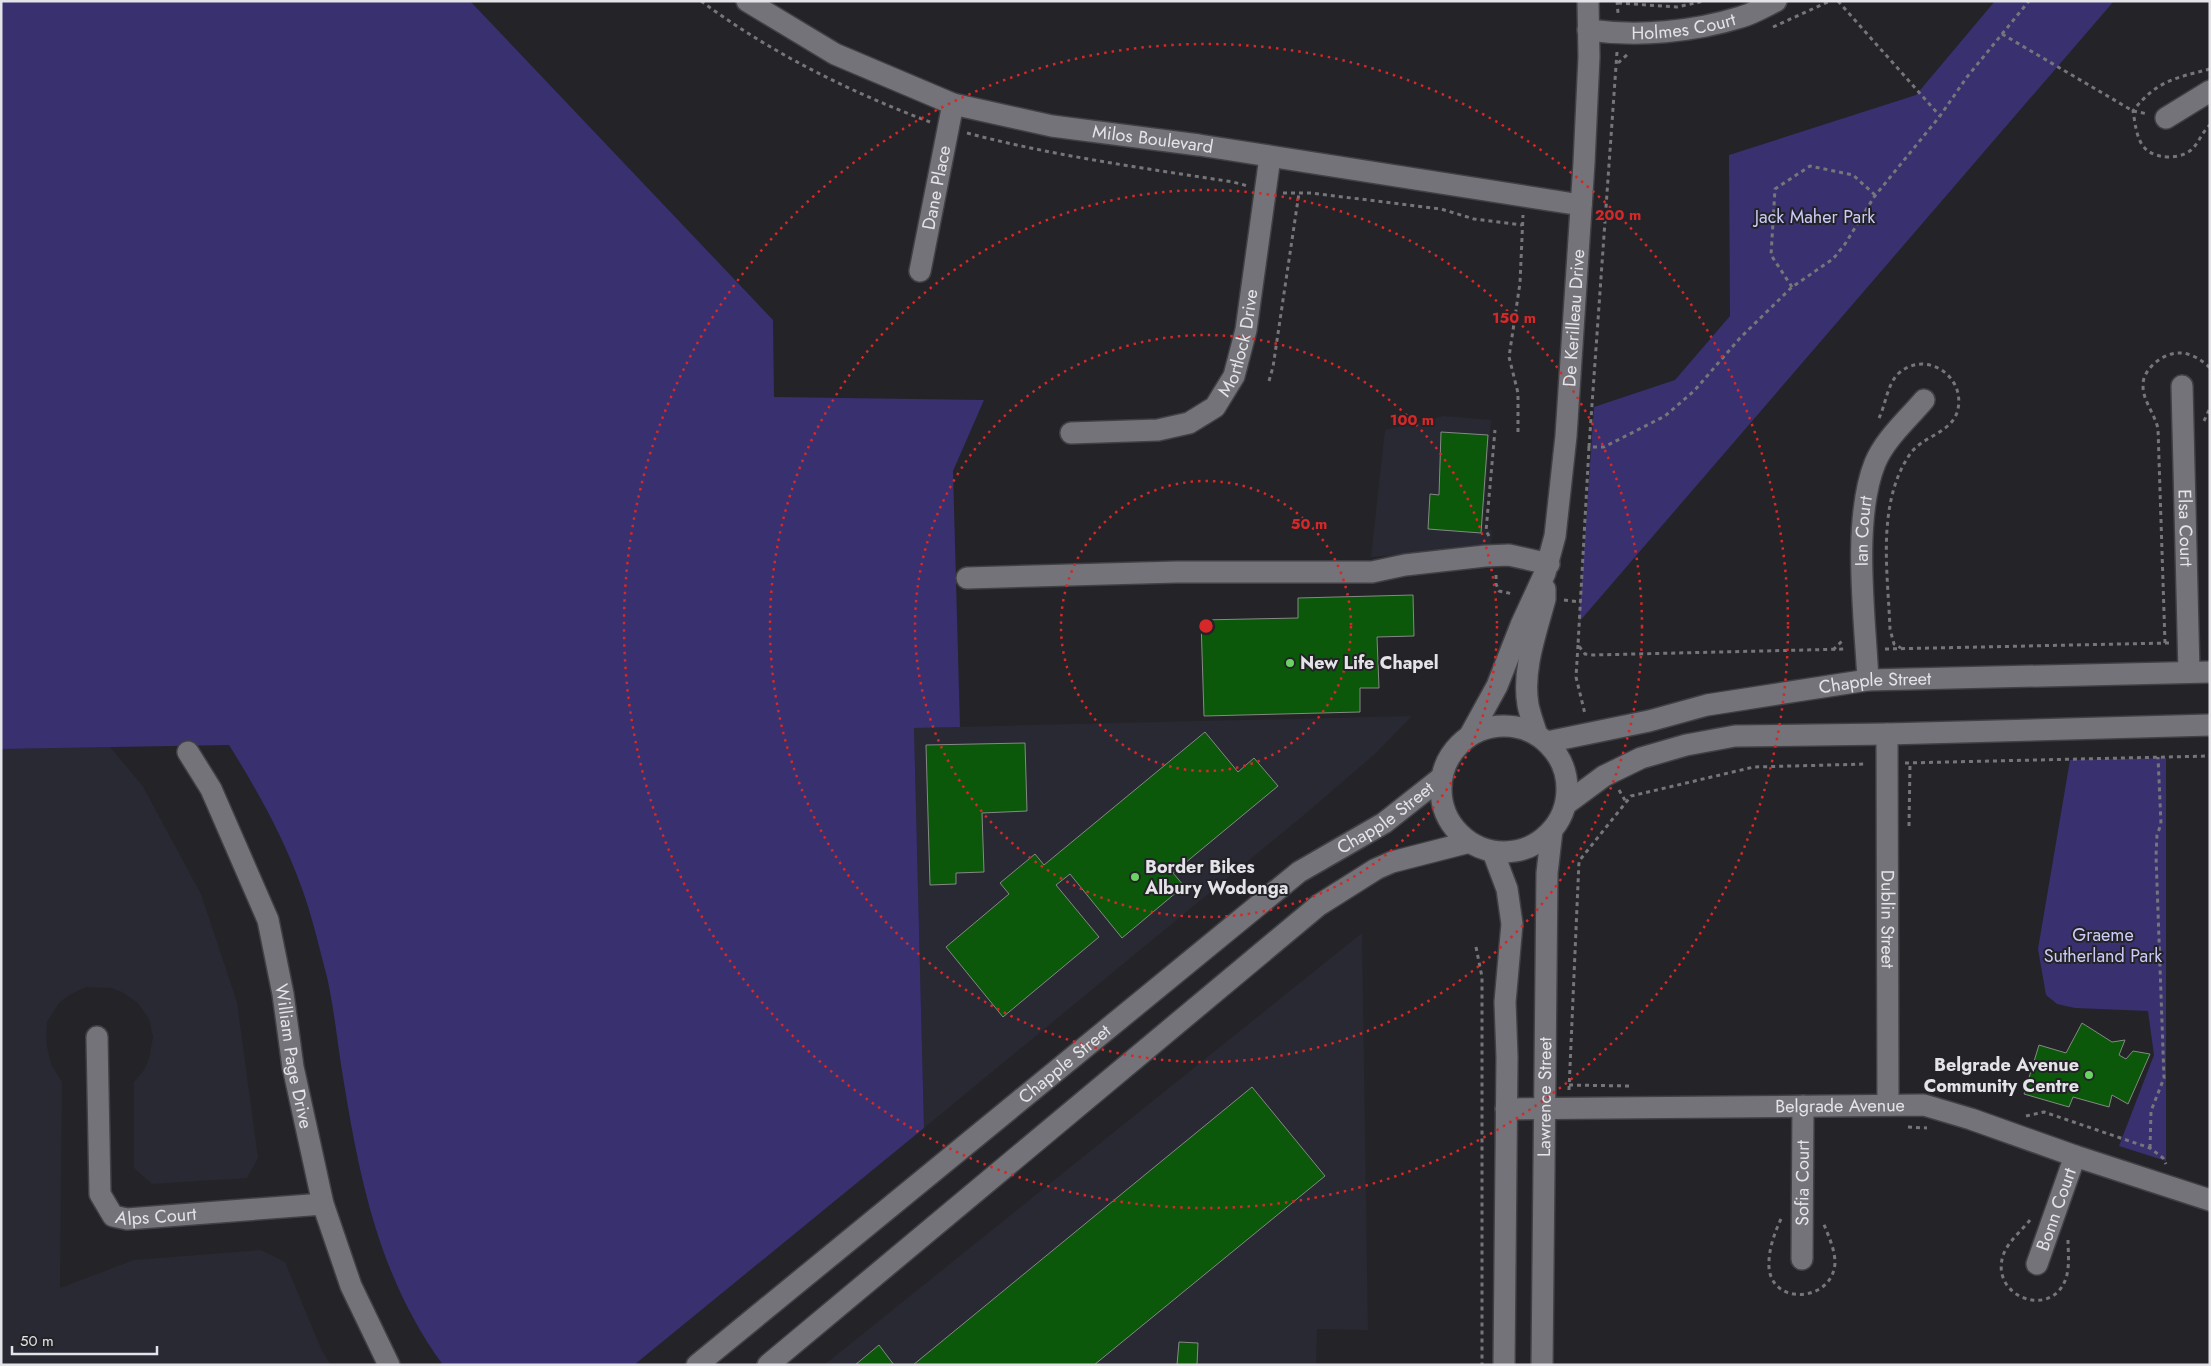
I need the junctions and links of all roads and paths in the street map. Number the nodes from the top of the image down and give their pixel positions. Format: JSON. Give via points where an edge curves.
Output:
{"nodes":[{"id":1,"x":747,"y":1,"type":"edge"},
{"id":2,"x":1588,"y":1,"type":"edge"},
{"id":3,"x":1704,"y":1,"type":"edge"},
{"id":4,"x":1776,"y":1,"type":"edge"},
{"id":5,"x":1838,"y":1,"type":"edge"},
{"id":6,"x":2029,"y":1,"type":"edge"},
{"id":7,"x":1618,"y":2,"type":"edge"},
{"id":8,"x":1588,"y":30,"type":"junction"},
{"id":9,"x":1618,"y":33,"type":"junction"},
{"id":10,"x":2002,"y":34,"type":"junction"},
{"id":11,"x":2210,"y":91,"type":"edge"},
{"id":12,"x":953,"y":104,"type":"junction"},
{"id":13,"x":1940,"y":116,"type":"junction"},
{"id":14,"x":2166,"y":118,"type":"joint"},
{"id":15,"x":1270,"y":156,"type":"junction"},
{"id":16,"x":1299,"y":193,"type":"dead end"},
{"id":17,"x":1875,"y":195,"type":"junction"},
{"id":18,"x":1524,"y":197,"type":"junction"},
{"id":19,"x":1581,"y":205,"type":"junction"},
{"id":20,"x":920,"y":271,"type":"dead end"},
{"id":21,"x":1792,"y":288,"type":"junction"},
{"id":22,"x":1269,"y":381,"type":"dead end"},
{"id":23,"x":2182,"y":386,"type":"dead end"},
{"id":24,"x":1924,"y":400,"type":"dead end"},
{"id":25,"x":1518,"y":432,"type":"dead end"},
{"id":26,"x":1071,"y":433,"type":"dead end"},
{"id":27,"x":1590,"y":447,"type":"junction"},
{"id":28,"x":1547,"y":569,"type":"junction"},
{"id":29,"x":967,"y":578,"type":"dead end"},
{"id":30,"x":2188,"y":642,"type":"junction"},
{"id":31,"x":1866,"y":649,"type":"junction"},
{"id":32,"x":2199,"y":672,"type":"edge"},
{"id":33,"x":1868,"y":680,"type":"junction"},
{"id":34,"x":2210,"y":725,"type":"edge"},
{"id":35,"x":1887,"y":734,"type":"junction"},
{"id":36,"x":1470,"y":735,"type":"junction"},
{"id":37,"x":1542,"y":738,"type":"junction"},
{"id":38,"x":188,"y":752,"type":"dead end"},
{"id":39,"x":2210,"y":756,"type":"edge"},
{"id":40,"x":2158,"y":758,"type":"junction"},
{"id":41,"x":1887,"y":763,"type":"junction"},
{"id":42,"x":1441,"y":778,"type":"junction"},
{"id":43,"x":1566,"y":804,"type":"junction"},
{"id":44,"x":1552,"y":830,"type":"junction"},
{"id":45,"x":1466,"y":843,"type":"junction"},
{"id":46,"x":1493,"y":852,"type":"junction"},
{"id":47,"x":1476,"y":947,"type":"dead end"},
{"id":48,"x":97,"y":1037,"type":"dead end"},
{"id":49,"x":1888,"y":1105,"type":"junction"},
{"id":50,"x":1803,"y":1106,"type":"junction"},
{"id":51,"x":1544,"y":1107,"type":"junction"},
{"id":52,"x":1568,"y":1107,"type":"junction"},
{"id":53,"x":1506,"y":1109,"type":"junction"},
{"id":54,"x":1901,"y":1127,"type":"dead end"},
{"id":55,"x":1933,"y":1129,"type":"dead end"},
{"id":56,"x":2150,"y":1148,"type":"dead end"},
{"id":57,"x":2075,"y":1156,"type":"junction"},
{"id":58,"x":2210,"y":1200,"type":"edge"},
{"id":59,"x":323,"y":1204,"type":"junction"},
{"id":60,"x":1802,"y":1259,"type":"dead end"},
{"id":61,"x":2036,"y":1264,"type":"dead end"},
{"id":62,"x":389,"y":1365,"type":"edge"},
{"id":63,"x":697,"y":1365,"type":"edge"},
{"id":64,"x":768,"y":1365,"type":"edge"},
{"id":65,"x":1482,"y":1365,"type":"edge"},
{"id":66,"x":1504,"y":1365,"type":"edge"},
{"id":67,"x":1542,"y":1365,"type":"edge"}],
"edges":[{"from":1,"to":12,"type":"street","name":"Milos Boulevard","via":[[835,54]]},
{"from":2,"to":8,"type":"street","name":"De Kerilleau Drive"},
{"from":3,"to":7,"type":"path","via":[[1677,7]]},
{"from":4,"to":9,"type":"street","name":"Holmes Court","via":[[1741,17],[1675,31]]},
{"from":5,"to":13,"type":"path"},
{"from":6,"to":10,"type":"path"},
{"from":7,"to":9,"type":"path"},
{"from":8,"to":9,"type":"street","name":"Holmes Court"},
{"from":8,"to":19,"type":"street","name":"De Kerilleau Drive"},
{"from":9,"to":27,"type":"path"},
{"from":10,"to":13,"type":"path"},
{"from":10,"to":14,"type":"path","via":[[2133,110]]},
{"from":11,"to":14,"type":"street"},
{"from":12,"to":15,"type":"street","name":"Milos Boulevard","via":[[1052,126]]},
{"from":12,"to":20,"type":"street","name":"Dane Place"},
{"from":13,"to":17,"type":"path"},
{"from":15,"to":18,"type":"street","name":"Milos Boulevard"},
{"from":15,"to":26,"type":"street","name":"Mortlock Drive","via":[[1246,330],[1234,376],[1215,407],[1189,422],[1158,430]]},
{"from":16,"to":22,"type":"path"},
{"from":17,"to":21,"type":"path","via":[[1833,259]]},
{"from":17,"to":21,"type":"path","via":[[1853,175],[1810,166],[1776,189],[1771,255]]},
{"from":18,"to":19,"type":"street","name":"Milos Boulevard"},
{"from":18,"to":25,"type":"path","via":[[1520,283],[1510,357],[1518,393]]},
{"from":19,"to":28,"type":"street","name":"De Kerilleau Drive","via":[[1566,436],[1555,536]]},
{"from":21,"to":27,"type":"path","via":[[1740,338],[1694,391],[1665,416],[1604,448]]},
{"from":23,"to":30,"type":"street","name":"Elsa Court"},
{"from":24,"to":31,"type":"street","name":"Ian Court","via":[[1888,441],[1875,464],[1868,494],[1862,561]]},
{"from":27,"to":31,"type":"path","via":[[1578,645],[1585,654]]},
{"from":28,"to":29,"type":"street","via":[[1508,555],[1405,565],[1372,572],[1177,572]]},
{"from":28,"to":36,"type":"street","name":"De Kerilleau Drive","via":[[1520,625],[1497,686]]},
{"from":28,"to":37,"type":"street","name":"De Kerilleau Drive","via":[[1545,599],[1527,670],[1526,688],[1528,707]]},
{"from":30,"to":31,"type":"path"},
{"from":30,"to":32,"type":"street","name":"Elsa Court"},
{"from":31,"to":33,"type":"street","name":"Ian Court"},
{"from":32,"to":33,"type":"street","name":"Chapple Street"},
{"from":33,"to":37,"type":"street","name":"Chapple Street","via":[[1708,705],[1649,721]]},
{"from":34,"to":35,"type":"street"},
{"from":35,"to":41,"type":"street","name":"Dublin Street"},
{"from":35,"to":43,"type":"street","via":[[1735,736],[1686,744],[1624,764]]},
{"from":36,"to":37,"type":"street","via":[[1495,726],[1509,726]]},
{"from":36,"to":42,"type":"street","via":[[1446,761]]},
{"from":37,"to":43,"type":"street","via":[[1557,755],[1564,770]]},
{"from":38,"to":59,"type":"street","name":"William Page Drive","via":[[211,789],[268,920],[293,1067]]},
{"from":39,"to":40,"type":"path"},
{"from":40,"to":41,"type":"path"},
{"from":40,"to":56,"type":"path","via":[[2161,824],[2156,856],[2164,1078],[2151,1111]]},
{"from":41,"to":49,"type":"street","name":"Dublin Street"},
{"from":41,"to":52,"type":"path","via":[[1754,767],[1631,796],[1579,861]]},
{"from":42,"to":45,"type":"street","via":[[1441,798],[1447,818]]},
{"from":42,"to":63,"type":"street","name":"Chapple Street","via":[[1384,823],[1299,872]]},
{"from":43,"to":44,"type":"street"},
{"from":44,"to":46,"type":"street","via":[[1526,849],[1510,853]]},
{"from":44,"to":51,"type":"street","name":"Lawrence Street","via":[[1547,873]]},
{"from":45,"to":46,"type":"street"},
{"from":45,"to":64,"type":"street","via":[[1392,862],[1319,905]]},
{"from":46,"to":53,"type":"street","via":[[1507,889],[1512,924],[1506,1002]]},
{"from":47,"to":65,"type":"path","via":[[1482,977]]},
{"from":48,"to":59,"type":"street","name":"Alps Court","via":[[100,1194],[112,1216],[127,1219]]},
{"from":49,"to":50,"type":"street","name":"Belgrade Avenue"},
{"from":49,"to":57,"type":"street","name":"Belgrade Avenue","via":[[1924,1105]]},
{"from":50,"to":52,"type":"street","name":"Belgrade Avenue"},
{"from":50,"to":60,"type":"street","name":"Sofia Court"},
{"from":51,"to":52,"type":"street","name":"Belgrade Avenue"},
{"from":51,"to":53,"type":"street","name":"Belgrade Avenue"},
{"from":51,"to":67,"type":"street","name":"Lawrence Street"},
{"from":53,"to":66,"type":"street"},
{"from":54,"to":55,"type":"path"},
{"from":57,"to":58,"type":"street","name":"Belgrade Avenue"},
{"from":57,"to":61,"type":"street","name":"Bonn Court"},
{"from":59,"to":62,"type":"street","name":"William Page Drive","via":[[351,1286]]}]}
